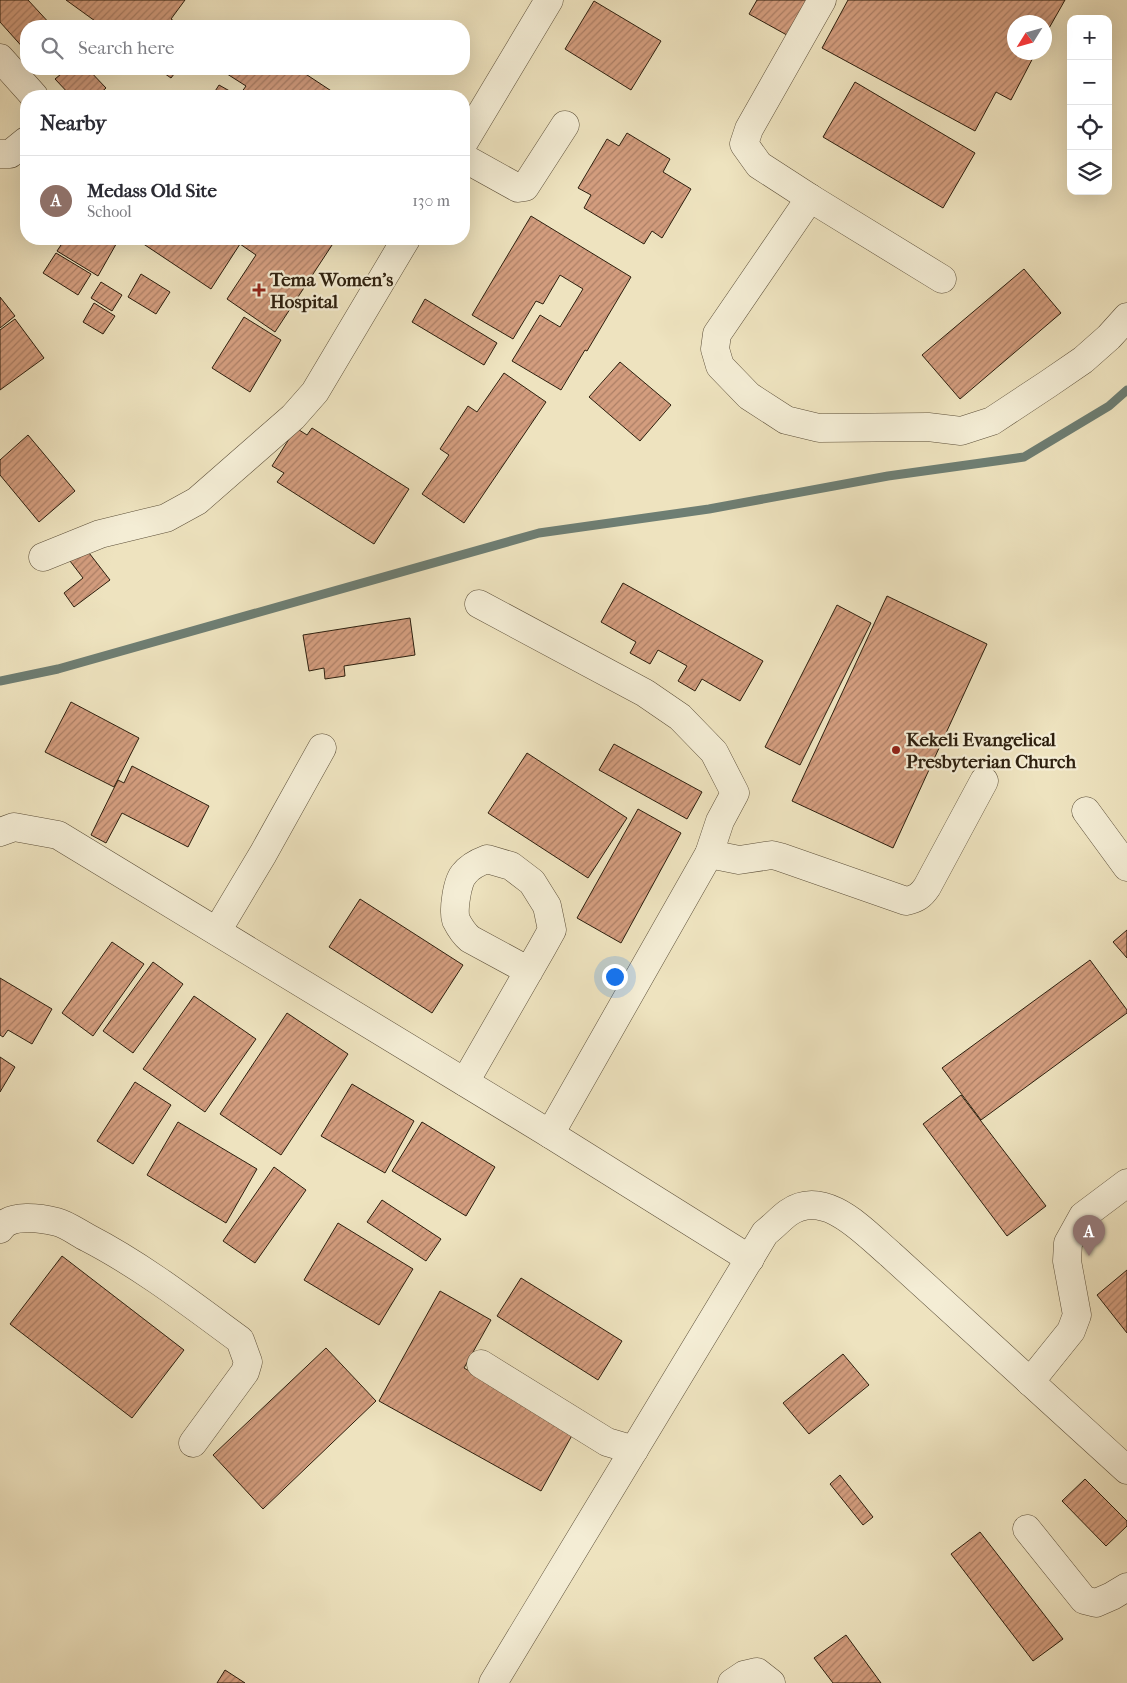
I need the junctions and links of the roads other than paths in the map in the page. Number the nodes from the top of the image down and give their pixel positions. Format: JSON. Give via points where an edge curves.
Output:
{"nodes":[{"id":1,"x":549,"y":0,"type":"edge"},
{"id":2,"x":822,"y":0,"type":"edge"},
{"id":3,"x":0,"y":58,"type":"edge"},
{"id":4,"x":29,"y":90,"type":"edge"},
{"id":5,"x":565,"y":125,"type":"dead end"},
{"id":6,"x":470,"y":132,"type":"edge"},
{"id":7,"x":20,"y":146,"type":"edge"},
{"id":8,"x":0,"y":154,"type":"edge"},
{"id":9,"x":470,"y":161,"type":"edge"},
{"id":10,"x":810,"y":198,"type":"junction"},
{"id":11,"x":402,"y":245,"type":"edge"},
{"id":12,"x":942,"y":279,"type":"dead end"},
{"id":13,"x":1127,"y":317,"type":"edge"},
{"id":14,"x":43,"y":557,"type":"dead end"},
{"id":15,"x":479,"y":604,"type":"dead end"},
{"id":16,"x":322,"y":748,"type":"dead end"},
{"id":17,"x":984,"y":781,"type":"dead end"},
{"id":18,"x":1086,"y":811,"type":"dead end"},
{"id":19,"x":0,"y":832,"type":"edge"},
{"id":20,"x":709,"y":854,"type":"junction"},
{"id":21,"x":1127,"y":867,"type":"edge"},
{"id":22,"x":217,"y":931,"type":"junction"},
{"id":23,"x":529,"y":971,"type":"dead end"},
{"id":24,"x":465,"y":1082,"type":"junction"},
{"id":25,"x":550,"y":1134,"type":"junction"},
{"id":26,"x":1127,"y":1183,"type":"edge"},
{"id":27,"x":0,"y":1230,"type":"edge"},
{"id":28,"x":750,"y":1259,"type":"junction"},
{"id":29,"x":482,"y":1364,"type":"dead end"},
{"id":30,"x":1030,"y":1382,"type":"junction"},
{"id":31,"x":193,"y":1443,"type":"dead end"},
{"id":32,"x":634,"y":1450,"type":"junction"},
{"id":33,"x":1127,"y":1470,"type":"edge"},
{"id":34,"x":1027,"y":1529,"type":"dead end"},
{"id":35,"x":1127,"y":1587,"type":"edge"},
{"id":36,"x":493,"y":1683,"type":"edge"},
{"id":37,"x":732,"y":1683,"type":"edge"},
{"id":38,"x":771,"y":1683,"type":"edge"}],
"edges":[{"from":1,"to":6,"type":"street"},
{"from":2,"to":10,"type":"street","via":[[749,129],[744,144],[759,165]]},
{"from":3,"to":4,"type":"street"},
{"from":5,"to":9,"type":"street","via":[[525,187],[518,188]]},
{"from":7,"to":8,"type":"street","via":[[10,154]]},
{"from":10,"to":12,"type":"street"},
{"from":10,"to":13,"type":"street","via":[[718,334],[715,349],[720,366],[749,396],[786,420],[818,428],[928,427],[961,431],[992,421],[1083,360]]},
{"from":11,"to":14,"type":"street","via":[[315,392],[293,417],[197,501],[166,518],[100,534]]},
{"from":15,"to":20,"type":"street","via":[[645,693],[680,717],[714,752],[735,793],[720,821]]},
{"from":16,"to":22,"type":"street"},
{"from":17,"to":20,"type":"street","via":[[927,887],[915,899],[906,901],[772,855],[739,860]]},
{"from":18,"to":21,"type":"street"},
{"from":19,"to":22,"type":"street","via":[[14,827],[58,835]]},
{"from":20,"to":25,"type":"street"},
{"from":22,"to":24,"type":"street"},
{"from":23,"to":24,"type":"street"},
{"from":24,"to":25,"type":"street"},
{"from":25,"to":28,"type":"street"},
{"from":26,"to":30,"type":"street","via":[[1083,1216],[1068,1243],[1067,1261],[1077,1315],[1071,1331]]},
{"from":27,"to":31,"type":"street","via":[[13,1220],[25,1218],[58,1222],[108,1248],[240,1340],[248,1362],[245,1372]]},
{"from":28,"to":30,"type":"street","via":[[765,1233],[789,1212],[812,1204],[829,1207],[890,1254]]},
{"from":28,"to":32,"type":"street"},
{"from":29,"to":32,"type":"street","via":[[607,1442]]},
{"from":30,"to":33,"type":"street"},
{"from":32,"to":36,"type":"street"},
{"from":34,"to":35,"type":"street","via":[[1084,1600],[1096,1603]]},
{"from":37,"to":38,"type":"street","via":[[757,1672]]}]}
